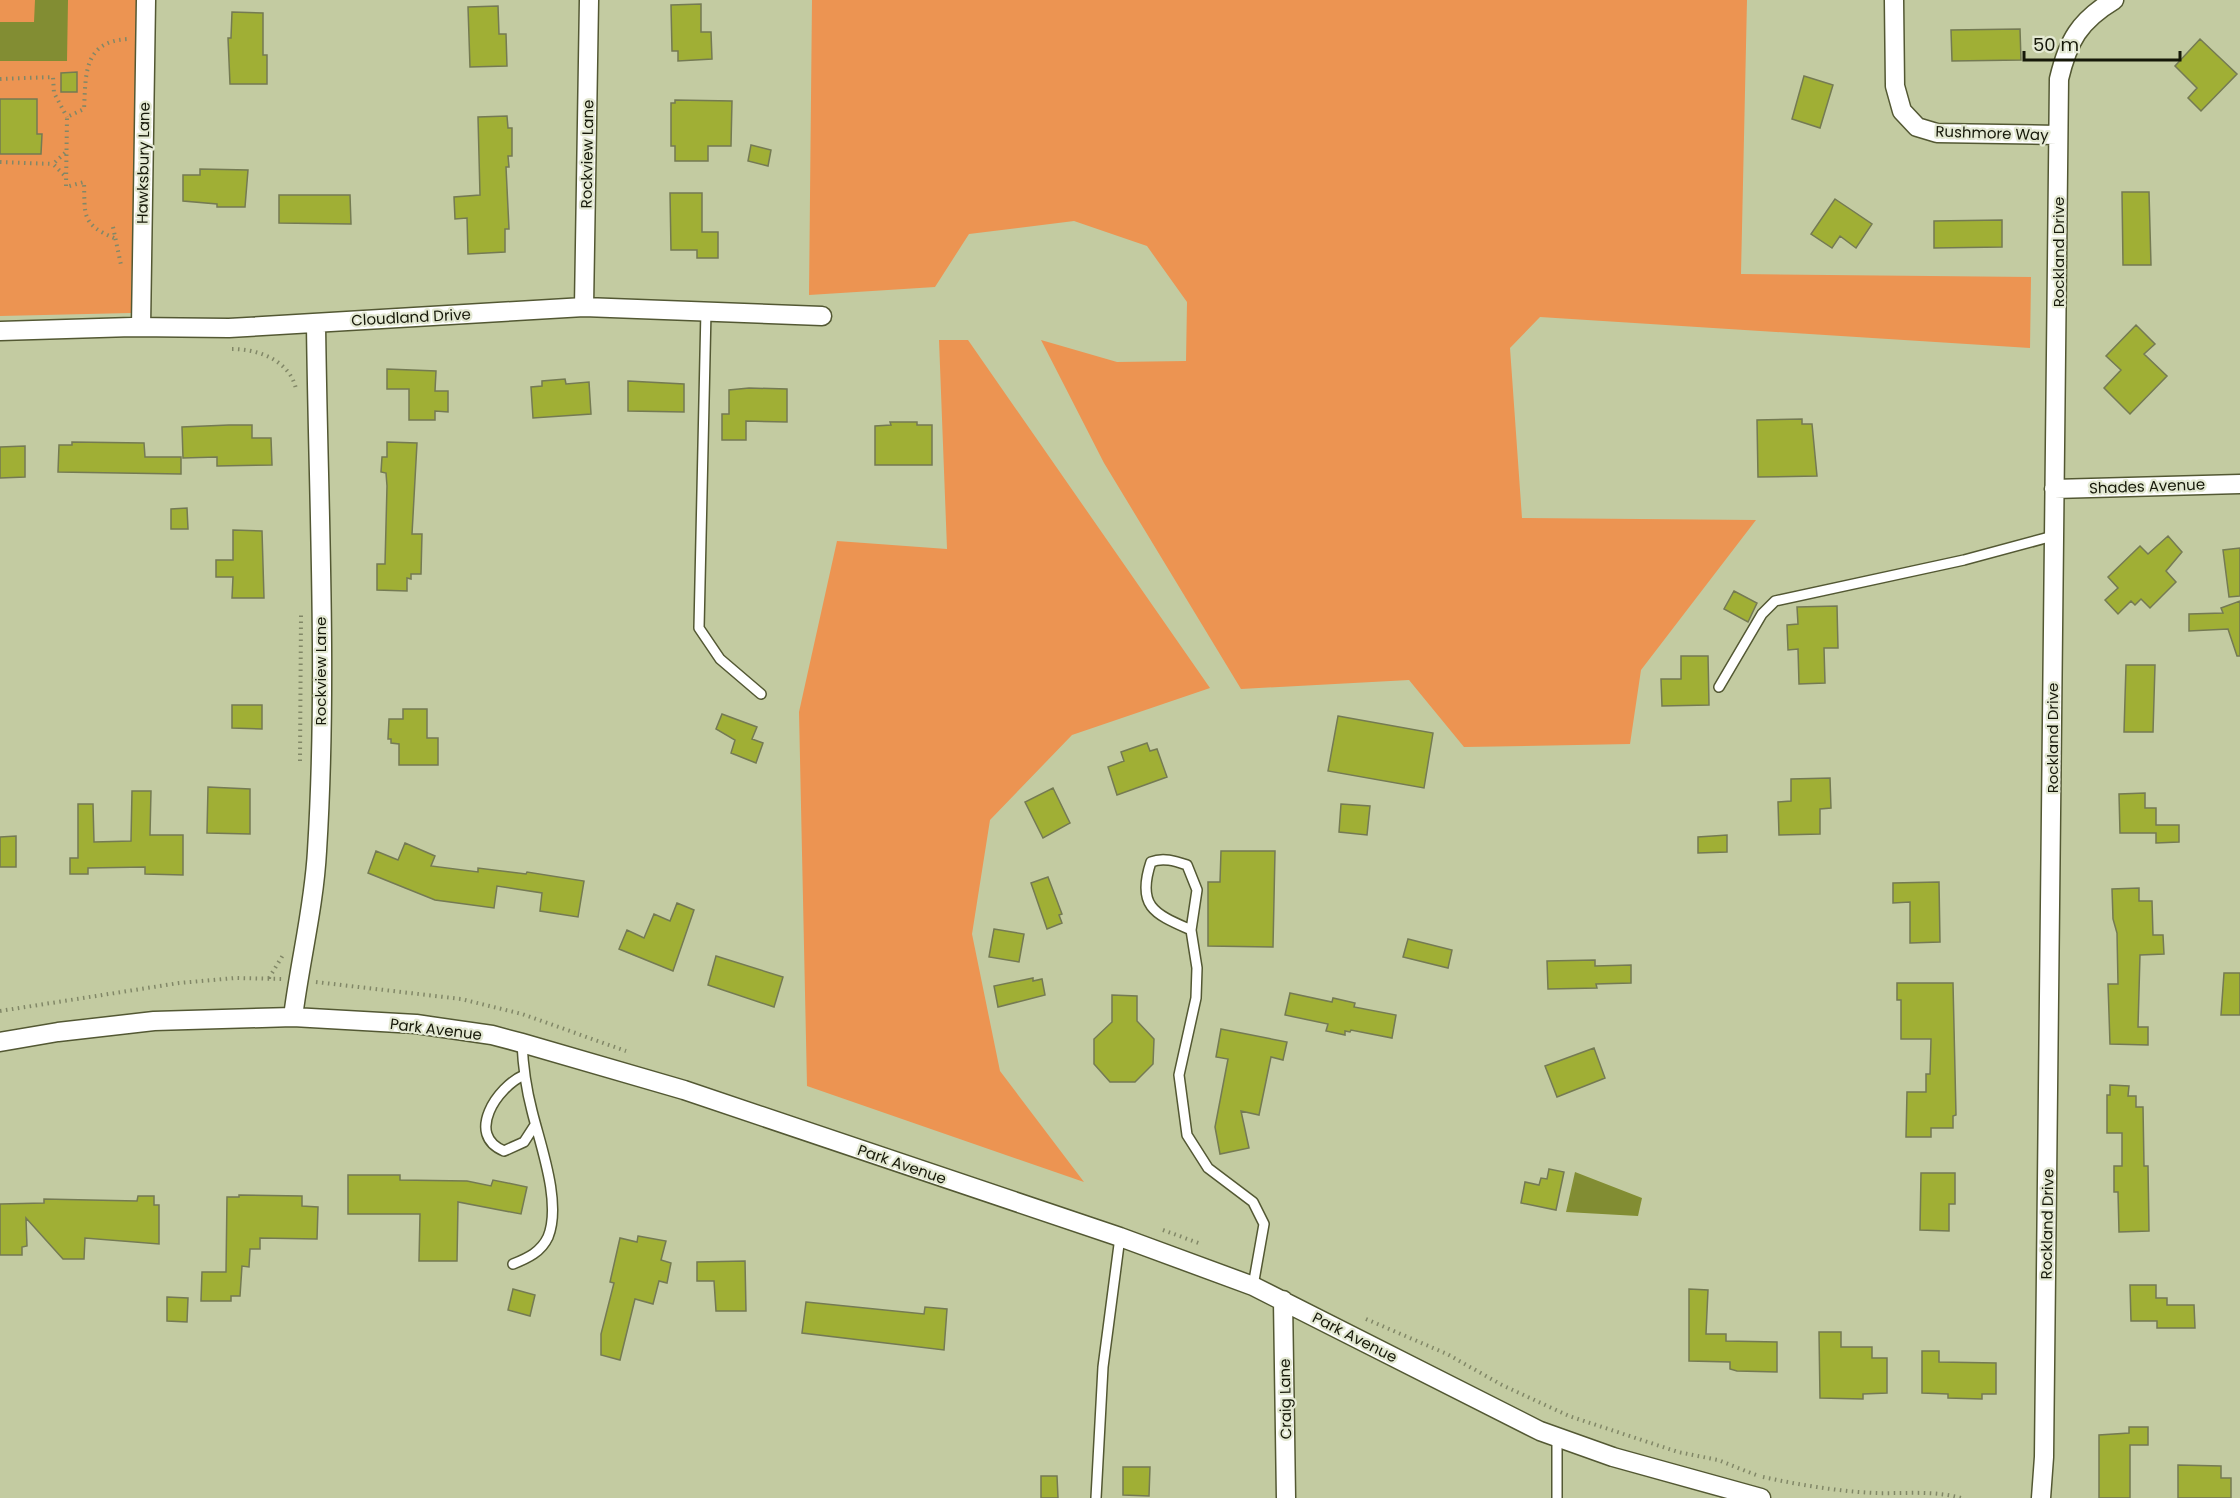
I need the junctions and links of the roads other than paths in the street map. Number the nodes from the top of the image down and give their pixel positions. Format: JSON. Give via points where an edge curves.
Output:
{"nodes":[{"id":1,"x":146,"y":0,"type":"edge"},
{"id":2,"x":589,"y":0,"type":"edge"},
{"id":3,"x":1894,"y":0,"type":"edge"},
{"id":4,"x":2114,"y":0,"type":"edge"},
{"id":5,"x":2057,"y":135,"type":"junction"},
{"id":6,"x":584,"y":307,"type":"junction"},
{"id":7,"x":706,"y":310,"type":"junction"},
{"id":8,"x":822,"y":316,"type":"dead end"},
{"id":9,"x":316,"y":323,"type":"junction"},
{"id":10,"x":141,"y":327,"type":"junction"},
{"id":11,"x":0,"y":331,"type":"edge"},
{"id":12,"x":2240,"y":484,"type":"edge"},
{"id":13,"x":2054,"y":489,"type":"junction"},
{"id":14,"x":2053,"y":536,"type":"junction"},
{"id":15,"x":1719,"y":687,"type":"dead end"},
{"id":16,"x":761,"y":694,"type":"dead end"},
{"id":17,"x":1191,"y":930,"type":"junction"},
{"id":18,"x":293,"y":1017,"type":"junction"},
{"id":19,"x":0,"y":1042,"type":"edge"},
{"id":20,"x":522,"y":1043,"type":"junction"},
{"id":21,"x":524,"y":1075,"type":"junction"},
{"id":22,"x":535,"y":1125,"type":"junction"},
{"id":23,"x":1120,"y":1237,"type":"junction"},
{"id":24,"x":513,"y":1264,"type":"dead end"},
{"id":25,"x":1253,"y":1286,"type":"junction"},
{"id":26,"x":1283,"y":1300,"type":"junction"},
{"id":27,"x":1557,"y":1437,"type":"junction"},
{"id":28,"x":1096,"y":1498,"type":"edge"},
{"id":29,"x":1286,"y":1498,"type":"edge"},
{"id":30,"x":1557,"y":1498,"type":"edge"},
{"id":31,"x":1761,"y":1498,"type":"edge"},
{"id":32,"x":2041,"y":1498,"type":"edge"}],
"edges":[{"from":1,"to":10,"type":"street","name":"Hawksbury Lane"},
{"from":2,"to":6,"type":"street","name":"Rockview Lane"},
{"from":3,"to":5,"type":"street","name":"Rushmore Way","via":[[1895,86],[1902,111],[1917,127],[1937,133]]},
{"from":4,"to":5,"type":"street","name":"Rockland Drive","via":[[2093,12],[2065,53],[2059,79]]},
{"from":5,"to":13,"type":"street","name":"Rockland Drive"},
{"from":6,"to":7,"type":"street","name":"Cloudland Drive"},
{"from":6,"to":9,"type":"street","name":"Cloudland Drive"},
{"from":7,"to":8,"type":"street","name":"Cloudland Drive"},
{"from":7,"to":16,"type":"lane","via":[[699,628],[720,659]]},
{"from":9,"to":10,"type":"street","name":"Cloudland Drive","via":[[229,328]]},
{"from":9,"to":18,"type":"street","name":"Rockview Lane","via":[[321,689],[317,851],[309,929]]},
{"from":10,"to":11,"type":"street","name":"Cloudland Drive"},
{"from":12,"to":13,"type":"street","name":"Shades Avenue"},
{"from":13,"to":14,"type":"street","name":"Rockland Drive"},
{"from":14,"to":15,"type":"lane","via":[[1964,560],[1775,601],[1762,614]]},
{"from":14,"to":32,"type":"street","name":"Rockland Drive"},
{"from":17,"to":17,"type":"lane","via":[[1197,890],[1187,865],[1174,860],[1151,862],[1146,878],[1148,904],[1158,915]]},
{"from":17,"to":25,"type":"lane","via":[[1197,968],[1196,998],[1179,1075],[1187,1135],[1208,1168],[1253,1202],[1264,1224]]},
{"from":18,"to":19,"type":"street","name":"Park Avenue","via":[[143,1022]]},
{"from":18,"to":20,"type":"street","name":"Park Avenue","via":[[416,1024]]},
{"from":20,"to":21,"type":"lane"},
{"from":20,"to":23,"type":"street","name":"Park Avenue","via":[[684,1090]]},
{"from":21,"to":22,"type":"lane"},
{"from":21,"to":22,"type":"lane","via":[[501,1092],[491,1108],[486,1121],[488,1137],[493,1146],[504,1151],[524,1142]]},
{"from":22,"to":24,"type":"lane","via":[[552,1209],[548,1236],[534,1256]]},
{"from":23,"to":25,"type":"street","name":"Park Avenue"},
{"from":23,"to":28,"type":"lane","via":[[1103,1368]]},
{"from":25,"to":26,"type":"street","name":"Park Avenue"},
{"from":26,"to":27,"type":"street","name":"Park Avenue"},
{"from":26,"to":29,"type":"street","name":"Craig Lane"},
{"from":27,"to":30,"type":"lane"},
{"from":27,"to":31,"type":"street","name":"Park Avenue","via":[[1613,1457]]}]}
